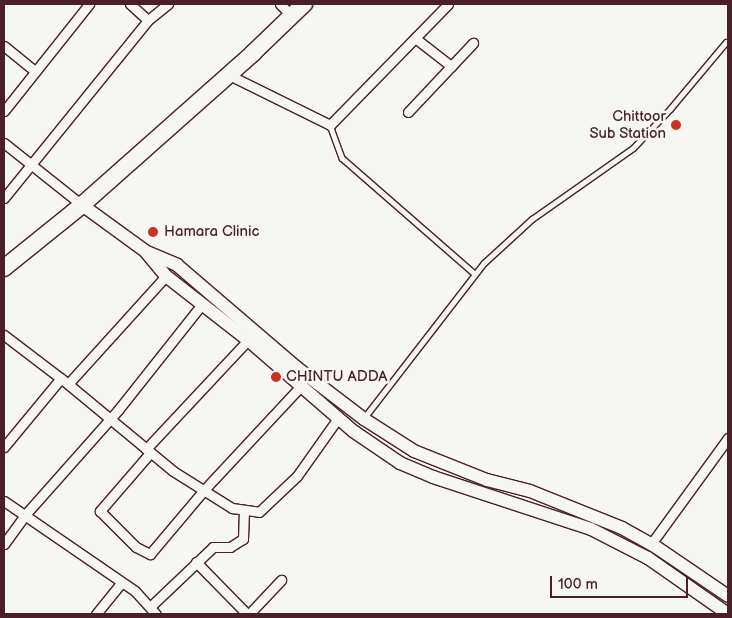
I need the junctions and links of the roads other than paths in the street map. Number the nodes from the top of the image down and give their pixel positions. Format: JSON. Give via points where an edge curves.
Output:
{"nodes":[{"id":1,"x":89,"y":4,"type":"edge"},
{"id":2,"x":130,"y":4,"type":"edge"},
{"id":3,"x":168,"y":4,"type":"edge"},
{"id":4,"x":280,"y":4,"type":"edge"},
{"id":5,"x":304,"y":4,"type":"edge"},
{"id":6,"x":448,"y":4,"type":"edge"},
{"id":7,"x":292,"y":16,"type":"junction"},
{"id":8,"x":148,"y":20,"type":"junction"},
{"id":9,"x":415,"y":38,"type":"junction"},
{"id":10,"x":726,"y":42,"type":"dead end"},
{"id":11,"x":473,"y":43,"type":"dead end"},
{"id":12,"x":4,"y":46,"type":"edge"},
{"id":13,"x":452,"y":66,"type":"junction"},
{"id":14,"x":35,"y":71,"type":"junction"},
{"id":15,"x":229,"y":75,"type":"junction"},
{"id":16,"x":4,"y":112,"type":"edge"},
{"id":17,"x":408,"y":112,"type":"dead end"},
{"id":18,"x":330,"y":125,"type":"junction"},
{"id":19,"x":4,"y":143,"type":"edge"},
{"id":20,"x":32,"y":164,"type":"junction"},
{"id":21,"x":4,"y":198,"type":"edge"},
{"id":22,"x":82,"y":205,"type":"junction"},
{"id":23,"x":145,"y":252,"type":"junction"},
{"id":24,"x":4,"y":268,"type":"edge"},
{"id":25,"x":475,"y":274,"type":"junction"},
{"id":26,"x":166,"y":276,"type":"junction"},
{"id":27,"x":202,"y":304,"type":"junction"},
{"id":28,"x":4,"y":335,"type":"edge"},
{"id":29,"x":248,"y":340,"type":"junction"},
{"id":30,"x":64,"y":381,"type":"junction"},
{"id":31,"x":300,"y":387,"type":"junction"},
{"id":32,"x":335,"y":397,"type":"junction"},
{"id":33,"x":327,"y":409,"type":"junction"},
{"id":34,"x":338,"y":418,"type":"junction"},
{"id":35,"x":110,"y":419,"type":"junction"},
{"id":36,"x":364,"y":419,"type":"junction"},
{"id":37,"x":728,"y":438,"type":"edge"},
{"id":38,"x":4,"y":447,"type":"edge"},
{"id":39,"x":148,"y":451,"type":"junction"},
{"id":40,"x":414,"y":451,"type":"junction"},
{"id":41,"x":406,"y":465,"type":"junction"},
{"id":42,"x":510,"y":486,"type":"junction"},
{"id":43,"x":203,"y":491,"type":"junction"},
{"id":44,"x":4,"y":501,"type":"edge"},
{"id":45,"x":506,"y":501,"type":"junction"},
{"id":46,"x":244,"y":510,"type":"junction"},
{"id":47,"x":24,"y":516,"type":"junction"},
{"id":48,"x":4,"y":544,"type":"edge"},
{"id":49,"x":651,"y":544,"type":"junction"},
{"id":50,"x":196,"y":562,"type":"junction"},
{"id":51,"x":281,"y":580,"type":"dead end"},
{"id":52,"x":122,"y":582,"type":"junction"},
{"id":53,"x":728,"y":596,"type":"edge"},
{"id":54,"x":153,"y":612,"type":"edge"},
{"id":55,"x":96,"y":614,"type":"edge"},
{"id":56,"x":248,"y":614,"type":"edge"},
{"id":57,"x":728,"y":614,"type":"edge"}],
"edges":[{"from":1,"to":14,"type":"street"},
{"from":2,"to":8,"type":"street"},
{"from":3,"to":8,"type":"street"},
{"from":4,"to":7,"type":"street"},
{"from":5,"to":7,"type":"highway"},
{"from":6,"to":9,"type":"street"},
{"from":7,"to":15,"type":"highway"},
{"from":8,"to":20,"type":"street"},
{"from":9,"to":13,"type":"street"},
{"from":9,"to":18,"type":"street"},
{"from":10,"to":25,"type":"lane","via":[[634,148],[532,219]]},
{"from":11,"to":13,"type":"street"},
{"from":12,"to":14,"type":"street"},
{"from":13,"to":17,"type":"street"},
{"from":14,"to":16,"type":"street"},
{"from":15,"to":18,"type":"street"},
{"from":15,"to":22,"type":"highway"},
{"from":18,"to":25,"type":"lane","via":[[342,158]]},
{"from":19,"to":20,"type":"street"},
{"from":20,"to":21,"type":"street"},
{"from":20,"to":22,"type":"street"},
{"from":22,"to":23,"type":"street"},
{"from":22,"to":24,"type":"highway"},
{"from":23,"to":26,"type":"street"},
{"from":23,"to":32,"type":"street","via":[[177,265]]},
{"from":25,"to":36,"type":"lane"},
{"from":26,"to":27,"type":"street"},
{"from":26,"to":30,"type":"street"},
{"from":27,"to":29,"type":"street"},
{"from":27,"to":35,"type":"street"},
{"from":28,"to":30,"type":"street"},
{"from":29,"to":31,"type":"street"},
{"from":29,"to":39,"type":"street"},
{"from":30,"to":35,"type":"street"},
{"from":30,"to":38,"type":"street"},
{"from":31,"to":33,"type":"street"},
{"from":31,"to":43,"type":"street"},
{"from":32,"to":33,"type":"street"},
{"from":32,"to":36,"type":"street"},
{"from":33,"to":34,"type":"street"},
{"from":34,"to":41,"type":"street"},
{"from":34,"to":46,"type":"street","via":[[284,489],[259,512]]},
{"from":35,"to":39,"type":"street"},
{"from":35,"to":47,"type":"street"},
{"from":36,"to":40,"type":"street"},
{"from":37,"to":49,"type":"street"},
{"from":39,"to":43,"type":"street"},
{"from":39,"to":43,"type":"street","via":[[100,512],[136,547],[150,554]]},
{"from":40,"to":41,"type":"street"},
{"from":40,"to":42,"type":"street"},
{"from":41,"to":45,"type":"street"},
{"from":42,"to":45,"type":"street"},
{"from":42,"to":49,"type":"street","via":[[622,528]]},
{"from":43,"to":46,"type":"street","via":[[232,508]]},
{"from":44,"to":47,"type":"street"},
{"from":45,"to":57,"type":"street","via":[[591,529],[648,558]]},
{"from":46,"to":50,"type":"street","via":[[244,539],[230,547],[213,547]]},
{"from":47,"to":48,"type":"street"},
{"from":47,"to":52,"type":"street"},
{"from":49,"to":53,"type":"street"},
{"from":50,"to":54,"type":"street"},
{"from":50,"to":56,"type":"street"},
{"from":51,"to":56,"type":"street"},
{"from":52,"to":54,"type":"street","via":[[135,591]]},
{"from":52,"to":55,"type":"street"}]}
